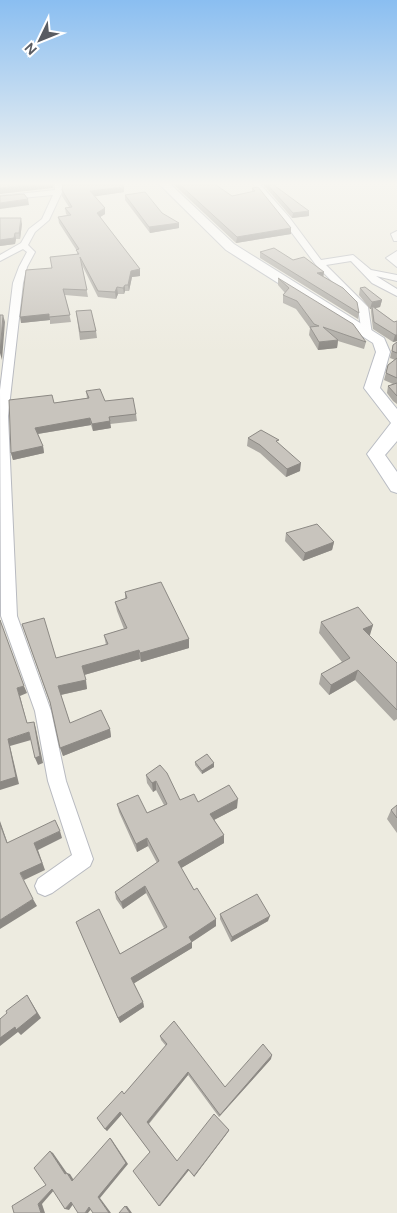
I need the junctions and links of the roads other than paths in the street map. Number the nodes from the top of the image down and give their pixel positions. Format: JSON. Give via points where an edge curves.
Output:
{"nodes":[{"id":1,"x":27,"y":240,"type":"edge"},
{"id":2,"x":221,"y":240,"type":"edge"},
{"id":3,"x":301,"y":240,"type":"edge"},
{"id":4,"x":24,"y":245,"type":"junction"},
{"id":5,"x":397,"y":254,"type":"edge"},
{"id":6,"x":0,"y":258,"type":"edge"},
{"id":7,"x":319,"y":263,"type":"junction"},
{"id":8,"x":397,"y":264,"type":"edge"},
{"id":9,"x":368,"y":272,"type":"junction"},
{"id":10,"x":397,"y":278,"type":"edge"},
{"id":11,"x":397,"y":293,"type":"edge"},
{"id":12,"x":367,"y":334,"type":"junction"},
{"id":13,"x":397,"y":420,"type":"edge"},
{"id":14,"x":397,"y":427,"type":"edge"},
{"id":15,"x":397,"y":487,"type":"edge"},
{"id":16,"x":45,"y":886,"type":"dead end"}],
"edges":[{"from":1,"to":4,"type":"street"},
{"from":2,"to":12,"type":"street"},
{"from":3,"to":7,"type":"street"},
{"from":4,"to":6,"type":"street"},
{"from":4,"to":16,"type":"street","via":[[31,252],[18,283],[2,416],[9,616],[44,711],[57,781],[83,859]]},
{"from":5,"to":8,"type":"street","via":[[390,258]]},
{"from":7,"to":9,"type":"street","via":[[353,258]]},
{"from":7,"to":12,"type":"street","via":[[363,307]]},
{"from":9,"to":10,"type":"street"},
{"from":9,"to":11,"type":"street","via":[[375,282]]},
{"from":12,"to":13,"type":"street","via":[[379,341],[383,352],[372,388]]},
{"from":14,"to":15,"type":"street","via":[[376,454],[381,467]]}]}
